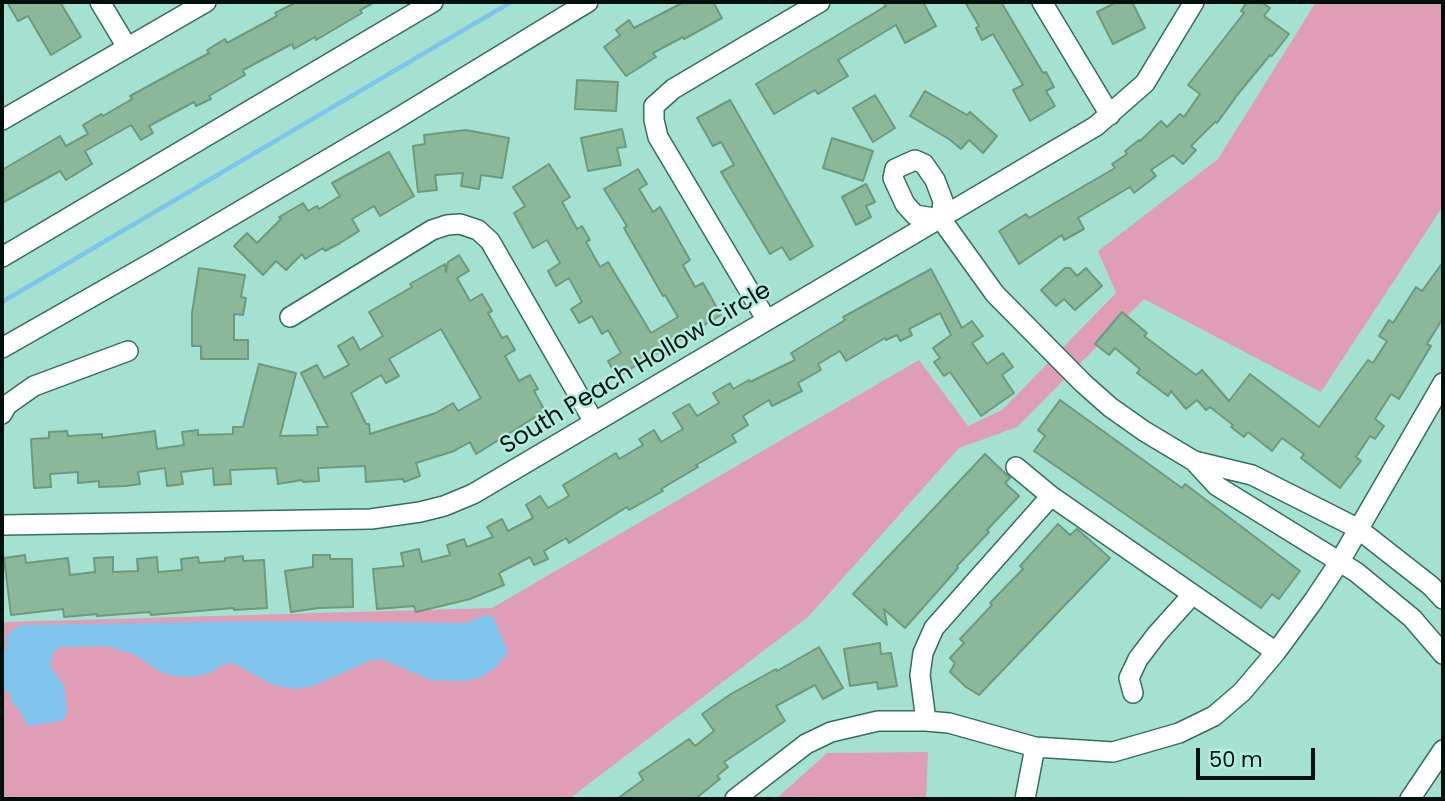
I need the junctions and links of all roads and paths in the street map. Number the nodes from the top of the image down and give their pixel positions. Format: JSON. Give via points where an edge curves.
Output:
{"nodes":[{"id":1,"x":100,"y":2,"type":"edge"},
{"id":2,"x":206,"y":2,"type":"edge"},
{"id":3,"x":433,"y":2,"type":"edge"},
{"id":4,"x":588,"y":2,"type":"edge"},
{"id":5,"x":820,"y":2,"type":"edge"},
{"id":6,"x":1042,"y":2,"type":"edge"},
{"id":7,"x":1194,"y":2,"type":"edge"},
{"id":8,"x":127,"y":47,"type":"junction"},
{"id":9,"x":1110,"y":115,"type":"junction"},
{"id":10,"x":2,"y":120,"type":"edge"},
{"id":11,"x":941,"y":219,"type":"junction"},
{"id":12,"x":2,"y":257,"type":"edge"},
{"id":13,"x":290,"y":317,"type":"dead end"},
{"id":14,"x":766,"y":319,"type":"junction"},
{"id":15,"x":2,"y":348,"type":"edge"},
{"id":16,"x":128,"y":351,"type":"dead end"},
{"id":17,"x":1443,"y":383,"type":"edge"},
{"id":18,"x":2,"y":414,"type":"edge"},
{"id":19,"x":594,"y":422,"type":"junction"},
{"id":20,"x":1194,"y":461,"type":"junction"},
{"id":21,"x":1016,"y":467,"type":"dead end"},
{"id":22,"x":1051,"y":496,"type":"junction"},
{"id":23,"x":2,"y":525,"type":"edge"},
{"id":24,"x":1357,"y":528,"type":"junction"},
{"id":25,"x":1340,"y":561,"type":"junction"},
{"id":26,"x":1192,"y":595,"type":"junction"},
{"id":27,"x":1443,"y":599,"type":"edge"},
{"id":28,"x":1276,"y":652,"type":"junction"},
{"id":29,"x":1443,"y":654,"type":"edge"},
{"id":30,"x":1133,"y":693,"type":"dead end"},
{"id":31,"x":926,"y":721,"type":"junction"},
{"id":32,"x":1035,"y":747,"type":"junction"},
{"id":33,"x":1443,"y":750,"type":"edge"},
{"id":34,"x":735,"y":799,"type":"edge"},
{"id":35,"x":1025,"y":799,"type":"edge"},
{"id":36,"x":1410,"y":799,"type":"edge"}],
"edges":[{"from":1,"to":8,"type":"street"},
{"from":2,"to":8,"type":"street"},
{"from":3,"to":12,"type":"street"},
{"from":4,"to":15,"type":"street"},
{"from":5,"to":14,"type":"street","via":[[673,89],[654,106],[658,137]]},
{"from":6,"to":9,"type":"street"},
{"from":7,"to":9,"type":"street","name":"South Peach Hollow Circle","via":[[1145,83]]},
{"from":8,"to":10,"type":"street"},
{"from":9,"to":11,"type":"street","name":"South Peach Hollow Circle"},
{"from":11,"to":14,"type":"street","name":"South Peach Hollow Circle"},
{"from":11,"to":20,"type":"street","via":[[995,294],[1083,383],[1144,431]]},
{"from":13,"to":19,"type":"street","via":[[439,227],[460,224],[478,230],[490,241]]},
{"from":14,"to":19,"type":"street","name":"South Peach Hollow Circle"},
{"from":16,"to":18,"type":"street","via":[[34,386]]},
{"from":17,"to":24,"type":"street"},
{"from":19,"to":23,"type":"street","name":"South Peach Hollow Circle","via":[[473,494],[397,516]]},
{"from":20,"to":24,"type":"street","via":[[1252,475]]},
{"from":20,"to":25,"type":"street","via":[[1217,486]]},
{"from":21,"to":22,"type":"street"},
{"from":22,"to":26,"type":"street"},
{"from":22,"to":31,"type":"street","via":[[934,628],[920,675]]},
{"from":24,"to":25,"type":"street"},
{"from":24,"to":27,"type":"street"},
{"from":25,"to":28,"type":"street"},
{"from":25,"to":29,"type":"street","via":[[1412,618]]},
{"from":26,"to":28,"type":"street"},
{"from":26,"to":30,"type":"street","via":[[1138,659],[1129,678]]},
{"from":28,"to":32,"type":"street","via":[[1214,716],[1179,733],[1113,752]]},
{"from":31,"to":32,"type":"street"},
{"from":31,"to":34,"type":"street","via":[[878,721],[831,732],[806,744]]},
{"from":32,"to":35,"type":"street"},
{"from":33,"to":36,"type":"street"}]}
